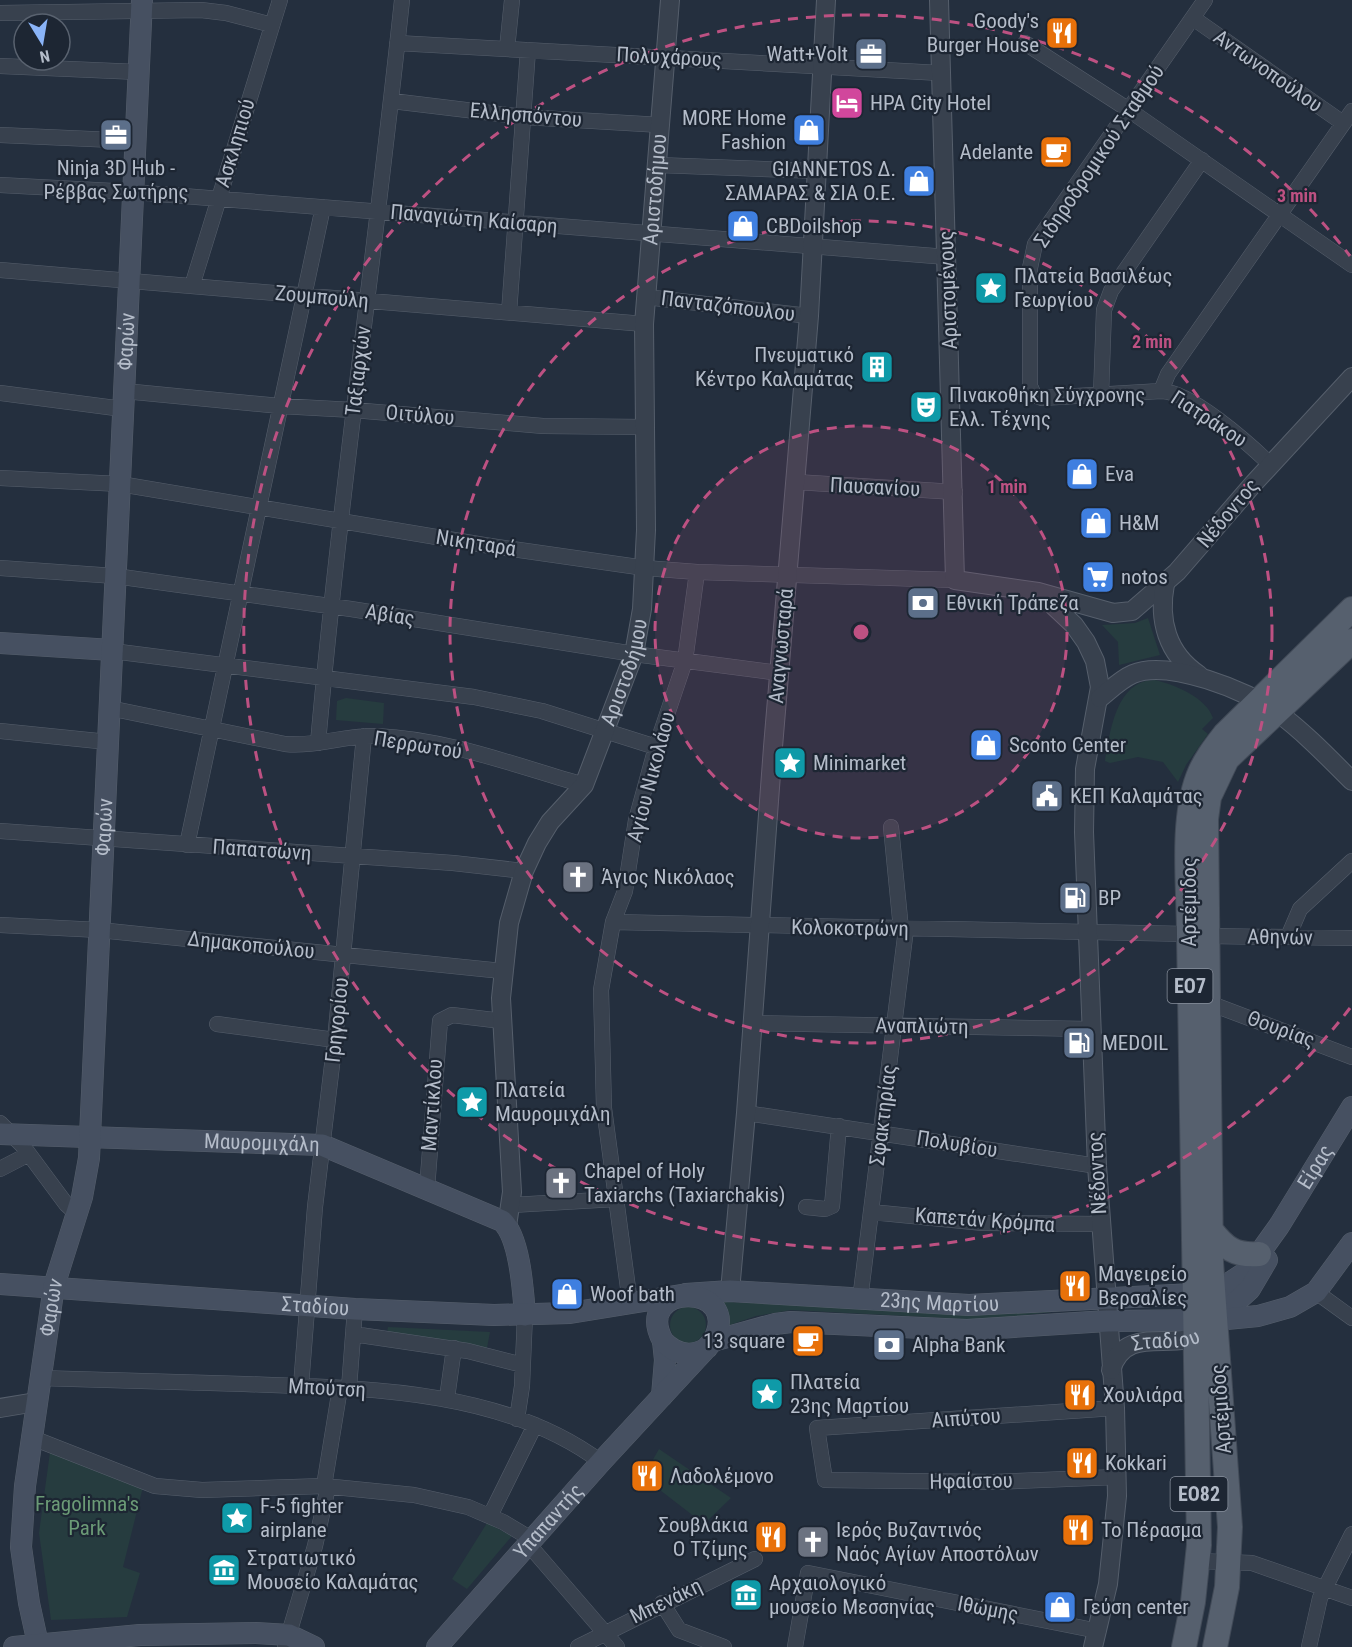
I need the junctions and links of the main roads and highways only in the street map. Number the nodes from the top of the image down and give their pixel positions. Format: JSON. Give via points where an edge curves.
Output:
{"nodes":[{"id":1,"x":142,"y":5,"type":"edge"},
{"id":2,"x":1352,"y":609,"type":"edge"},
{"id":3,"x":0,"y":643,"type":"edge"},
{"id":4,"x":1351,"y":646,"type":"edge"},
{"id":5,"x":112,"y":651,"type":"junction"},
{"id":6,"x":1267,"y":706,"type":"junction"},
{"id":7,"x":1198,"y":935,"type":"junction"},
{"id":8,"x":1352,"y":1107,"type":"edge"},
{"id":9,"x":3,"y":1130,"type":"edge"},
{"id":10,"x":90,"y":1136,"type":"junction"},
{"id":11,"x":1211,"y":1230,"type":"junction"},
{"id":12,"x":1352,"y":1243,"type":"edge"},
{"id":13,"x":1262,"y":1260,"type":"junction"},
{"id":14,"x":0,"y":1284,"type":"edge"},
{"id":15,"x":54,"y":1286,"type":"junction"},
{"id":16,"x":1204,"y":1293,"type":"junction"},
{"id":17,"x":684,"y":1295,"type":"junction"},
{"id":18,"x":630,"y":1303,"type":"junction"},
{"id":19,"x":1290,"y":1307,"type":"junction"},
{"id":20,"x":525,"y":1315,"type":"junction"},
{"id":21,"x":1194,"y":1325,"type":"junction"},
{"id":22,"x":662,"y":1338,"type":"junction"},
{"id":23,"x":710,"y":1345,"type":"junction"},
{"id":24,"x":662,"y":1396,"type":"junction"},
{"id":25,"x":287,"y":1641,"type":"edge"},
{"id":26,"x":39,"y":1645,"type":"edge"},
{"id":27,"x":14,"y":1647,"type":"edge"},
{"id":28,"x":314,"y":1647,"type":"edge"},
{"id":29,"x":437,"y":1647,"type":"edge"},
{"id":30,"x":1184,"y":1647,"type":"edge"},
{"id":31,"x":1215,"y":1647,"type":"edge"}],
"edges":[{"from":1,"to":5,"type":"main road","name":"Φαρών"},
{"from":2,"to":6,"type":"main road","name":"Αρτέμιδος","number":"ΕΟ7"},
{"from":3,"to":5,"type":"main road"},
{"from":4,"to":6,"type":"main road","name":"Αρτέμιδος","number":"ΕΟ7"},
{"from":5,"to":10,"type":"main road","name":"Φαρών"},
{"from":6,"to":7,"type":"main road","name":"Αρτέμιδος","number":"ΕΟ7","via":[[1224,734],[1197,777],[1190,821]]},
{"from":7,"to":11,"type":"main road","name":"Αρτέμιδος","number":"ΕΟ7","via":[[1209,1003]]},
{"from":7,"to":16,"type":"main road","name":"Αρτέμιδος","number":"ΕΟ7"},
{"from":8,"to":13,"type":"main road","name":"Είρας"},
{"from":9,"to":10,"type":"main road","name":"Μαυρομιχάλη"},
{"from":10,"to":15,"type":"main road","name":"Φαρών","via":[[85,1188]]},
{"from":10,"to":20,"type":"main road","name":"Μαυρομιχάλη","via":[[322,1145],[493,1216],[507,1226],[514,1244]]},
{"from":11,"to":13,"type":"main road","via":[[1226,1249]]},
{"from":11,"to":16,"type":"main road","name":"Αρτέμιδος","number":"ΕΟ7"},
{"from":12,"to":19,"type":"main road","name":"23ης Μαρτίου","via":[[1316,1292]]},
{"from":13,"to":16,"type":"main road","name":"Είρας"},
{"from":13,"to":19,"type":"main road","via":[[1269,1295],[1280,1306]]},
{"from":13,"to":21,"type":"main road","via":[[1250,1289]]},
{"from":14,"to":15,"type":"main road","name":"Σταδίου"},
{"from":15,"to":20,"type":"main road","name":"Σταδίου","via":[[355,1309]]},
{"from":15,"to":26,"type":"main road","name":"Φαρών","via":[[30,1437],[21,1548]]},
{"from":16,"to":17,"type":"main road","name":"23ης Μαρτίου","via":[[986,1305],[730,1291]]},
{"from":16,"to":21,"type":"main road","name":"Αρτέμιδος","number":"ΕΟ7"},
{"from":17,"to":18,"type":"main road","name":"23ης Μαρτίου"},
{"from":17,"to":22,"type":"main road","via":[[669,1301],[661,1312],[658,1321]]},
{"from":17,"to":23,"type":"main road","via":[[704,1299],[714,1309],[718,1323]]},
{"from":18,"to":20,"type":"main road","name":"Σταδίου","via":[[570,1313]]},
{"from":18,"to":22,"type":"main road","via":[[645,1311]]},
{"from":19,"to":21,"type":"main road","name":"23ης Μαρτίου"},
{"from":21,"to":23,"type":"main road","name":"23ης Μαρτίου","via":[[1107,1321],[967,1330],[791,1322]]},
{"from":21,"to":30,"type":"main road","name":"Αρτέμιδος","number":"ΕΟ82","via":[[1198,1561]]},
{"from":21,"to":31,"type":"main road","name":"Αρτέμιδος","number":"ΕΟ82","via":[[1230,1561]]},
{"from":22,"to":23,"type":"main road","via":[[681,1354],[694,1354]]},
{"from":22,"to":24,"type":"main road"},
{"from":23,"to":24,"type":"main road","name":"Υπαπαντής"},
{"from":24,"to":29,"type":"main road","name":"Υπαπαντής"},
{"from":25,"to":26,"type":"main road","via":[[140,1635]]},
{"from":25,"to":28,"type":"main road"},
{"from":26,"to":27,"type":"main road"}]}
